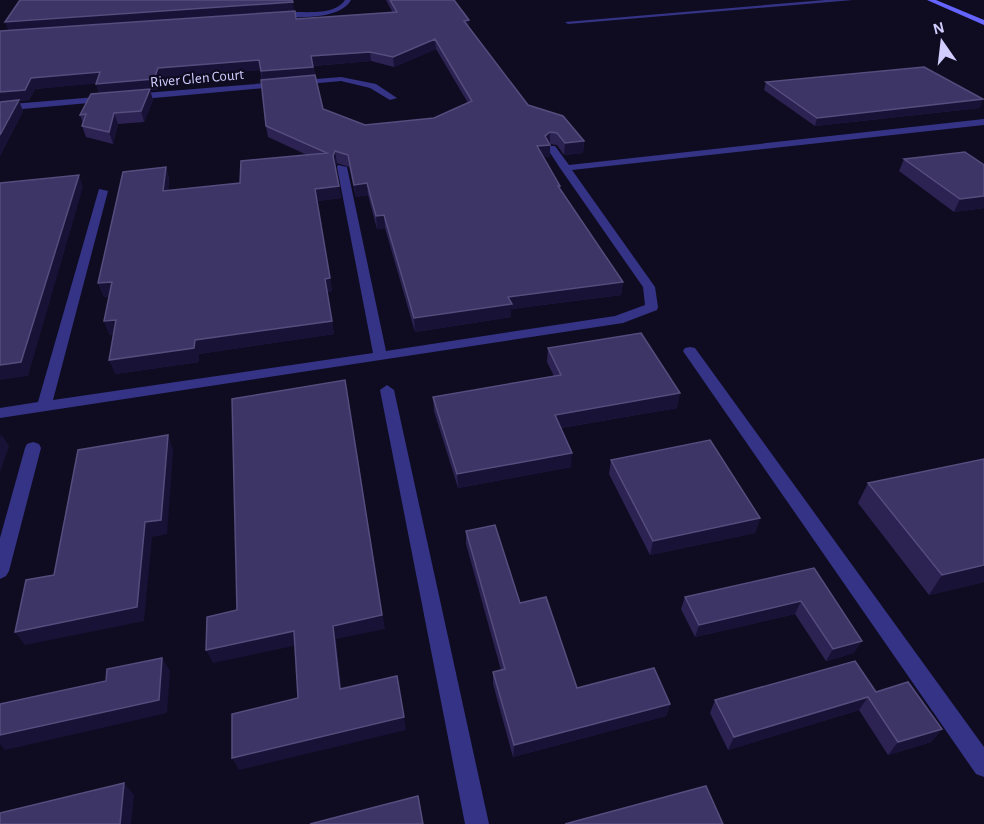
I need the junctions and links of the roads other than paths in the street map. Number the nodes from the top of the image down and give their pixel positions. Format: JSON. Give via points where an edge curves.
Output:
{"nodes":[{"id":1,"x":348,"y":0,"type":"edge"},
{"id":2,"x":850,"y":0,"type":"edge"},
{"id":3,"x":930,"y":0,"type":"edge"},
{"id":4,"x":262,"y":17,"type":"edge"},
{"id":5,"x":568,"y":22,"type":"dead end"},
{"id":6,"x":984,"y":23,"type":"edge"},
{"id":7,"x":393,"y":98,"type":"dead end"},
{"id":8,"x":0,"y":108,"type":"edge"},
{"id":9,"x":984,"y":122,"type":"edge"},
{"id":10,"x":552,"y":148,"type":"edge"},
{"id":11,"x":342,"y":168,"type":"edge"},
{"id":12,"x":566,"y":168,"type":"junction"},
{"id":13,"x":103,"y":191,"type":"dead end"},
{"id":14,"x":690,"y":351,"type":"dead end"},
{"id":15,"x":380,"y":355,"type":"junction"},
{"id":16,"x":387,"y":390,"type":"dead end"},
{"id":17,"x":44,"y":406,"type":"junction"},
{"id":18,"x":0,"y":413,"type":"edge"},
{"id":19,"x":33,"y":448,"type":"dead end"},
{"id":20,"x":0,"y":571,"type":"edge"},
{"id":21,"x":984,"y":766,"type":"edge"},
{"id":22,"x":477,"y":824,"type":"edge"}],
"edges":[{"from":1,"to":4,"type":"street","via":[[329,12]]},
{"from":2,"to":5,"type":"street"},
{"from":3,"to":6,"type":"main road"},
{"from":7,"to":8,"type":"street","name":"River Glen Court","via":[[373,86],[341,79]]},
{"from":9,"to":12,"type":"street"},
{"from":10,"to":12,"type":"street"},
{"from":11,"to":15,"type":"street"},
{"from":12,"to":15,"type":"street","via":[[649,287],[652,307],[618,320]]},
{"from":13,"to":17,"type":"street"},
{"from":14,"to":21,"type":"street"},
{"from":15,"to":17,"type":"street"},
{"from":16,"to":22,"type":"street"},
{"from":17,"to":18,"type":"street"},
{"from":19,"to":20,"type":"street"}]}
